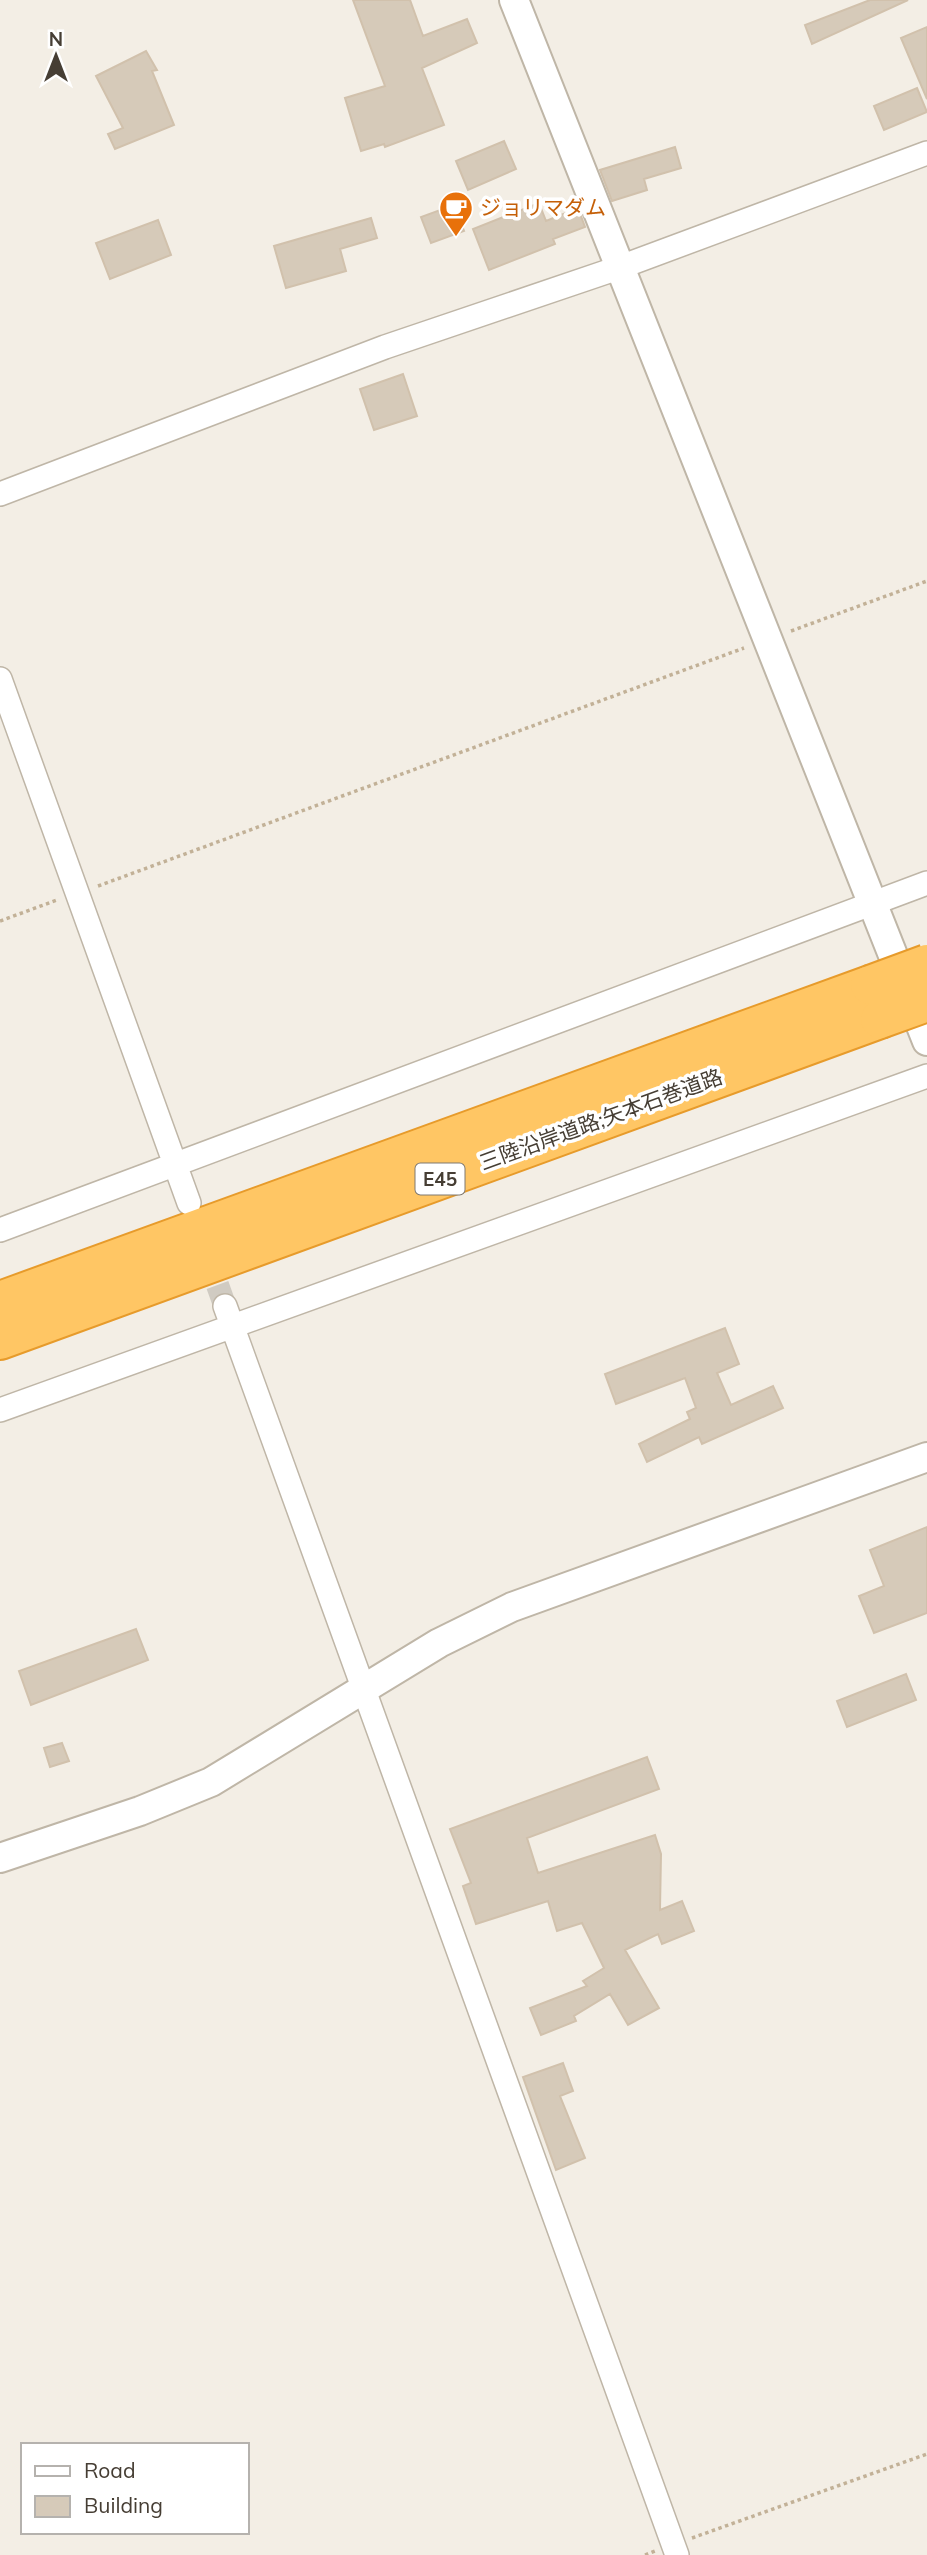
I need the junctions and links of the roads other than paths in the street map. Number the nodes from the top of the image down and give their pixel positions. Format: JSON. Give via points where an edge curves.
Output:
{"nodes":[{"id":1,"x":514,"y":0,"type":"edge"},
{"id":2,"x":927,"y":153,"type":"edge"},
{"id":3,"x":618,"y":268,"type":"junction"},
{"id":4,"x":0,"y":494,"type":"edge"},
{"id":5,"x":0,"y":679,"type":"edge"},
{"id":6,"x":927,"y":883,"type":"edge"},
{"id":7,"x":872,"y":904,"type":"junction"},
{"id":8,"x":927,"y":964,"type":"edge"},
{"id":9,"x":875,"y":1002,"type":"junction"},
{"id":10,"x":927,"y":1002,"type":"edge"},
{"id":11,"x":927,"y":1041,"type":"edge"},
{"id":12,"x":927,"y":1076,"type":"edge"},
{"id":13,"x":174,"y":1166,"type":"junction"},
{"id":14,"x":188,"y":1203,"type":"dead end"},
{"id":15,"x":0,"y":1230,"type":"edge"},
{"id":16,"x":0,"y":1301,"type":"edge"},
{"id":17,"x":228,"y":1315,"type":"junction"},
{"id":18,"x":0,"y":1340,"type":"edge"},
{"id":19,"x":0,"y":1410,"type":"edge"},
{"id":20,"x":927,"y":1457,"type":"edge"},
{"id":21,"x":364,"y":1690,"type":"junction"},
{"id":22,"x":0,"y":1858,"type":"edge"},
{"id":23,"x":676,"y":2550,"type":"edge"}],
"edges":[{"from":1,"to":3,"type":"street"},
{"from":2,"to":3,"type":"street"},
{"from":3,"to":4,"type":"street","via":[[385,347]]},
{"from":3,"to":7,"type":"street"},
{"from":5,"to":13,"type":"street"},
{"from":6,"to":7,"type":"street"},
{"from":7,"to":11,"type":"street"},
{"from":7,"to":13,"type":"street"},
{"from":8,"to":9,"type":"highway","name":"三陸沿岸道路;矢本石巻道路","number":"E45","bridge":true},
{"from":9,"to":10,"type":"highway","name":"三陸沿岸道路;矢本石巻道路","number":"E45","bridge":true},
{"from":9,"to":16,"type":"highway","name":"三陸沿岸道路;矢本石巻道路","number":"E45"},
{"from":9,"to":18,"type":"highway","name":"三陸沿岸道路;矢本石巻道路","number":"E45"},
{"from":12,"to":17,"type":"street"},
{"from":13,"to":14,"type":"street"},
{"from":13,"to":15,"type":"street"},
{"from":17,"to":19,"type":"street"},
{"from":17,"to":21,"type":"street"},
{"from":20,"to":21,"type":"street","via":[[512,1607],[439,1643]]},
{"from":21,"to":22,"type":"street","via":[[211,1782],[141,1811]]},
{"from":21,"to":23,"type":"street"}]}
